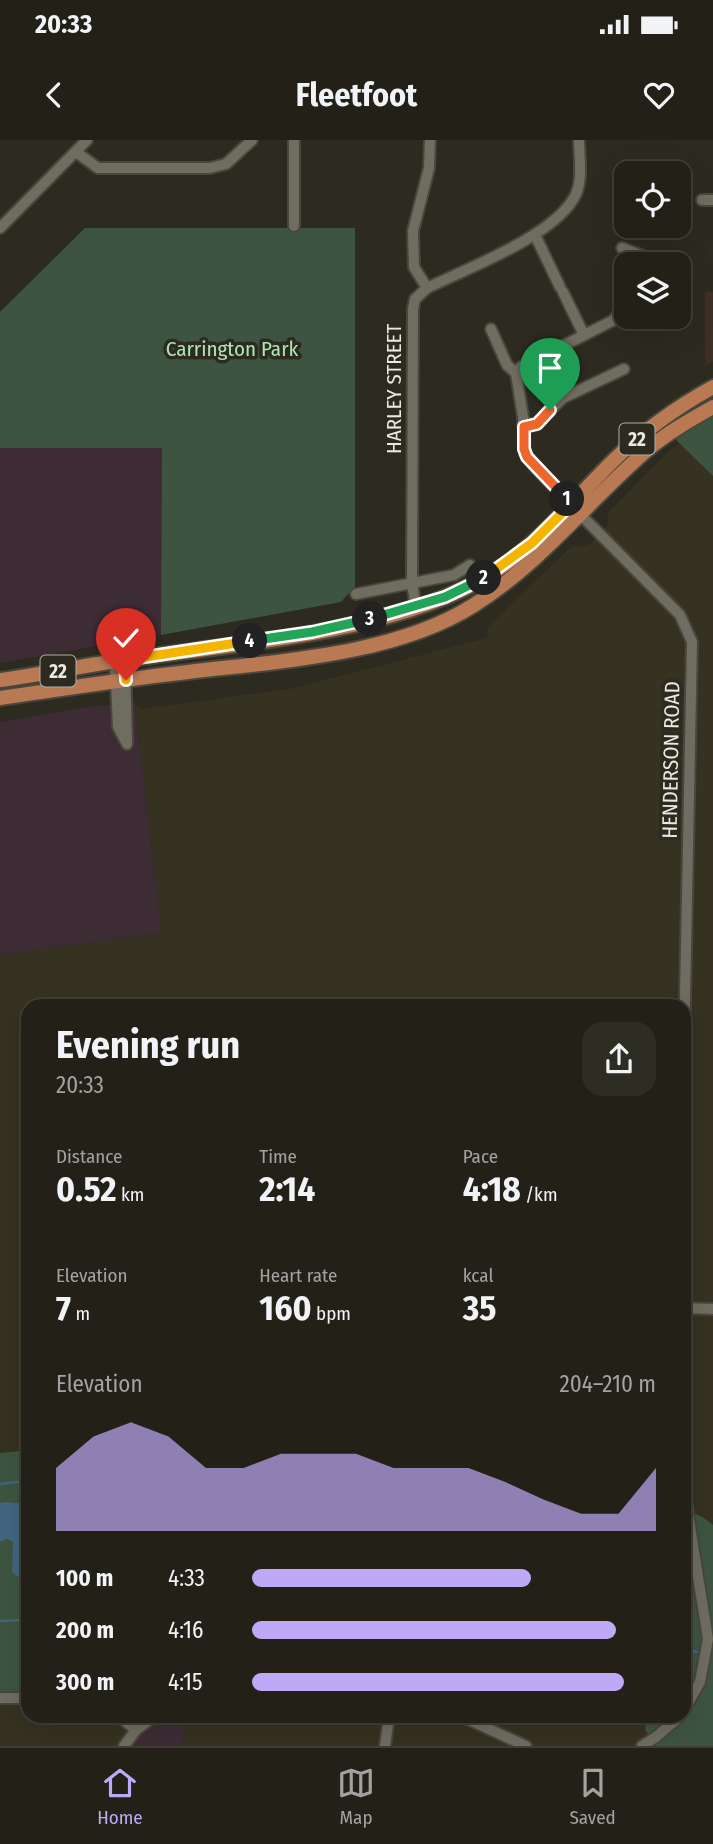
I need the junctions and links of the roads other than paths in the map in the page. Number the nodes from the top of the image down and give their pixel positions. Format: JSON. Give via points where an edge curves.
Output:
{"nodes":[{"id":1,"x":87,"y":140,"type":"edge"},
{"id":2,"x":252,"y":140,"type":"edge"},
{"id":3,"x":294,"y":140,"type":"edge"},
{"id":4,"x":430,"y":140,"type":"edge"},
{"id":5,"x":579,"y":140,"type":"edge"},
{"id":6,"x":76,"y":152,"type":"junction"},
{"id":7,"x":294,"y":226,"type":"dead end"},
{"id":8,"x":0,"y":228,"type":"edge"},
{"id":9,"x":535,"y":235,"type":"junction"},
{"id":10,"x":622,"y":248,"type":"dead end"},
{"id":11,"x":626,"y":252,"type":"edge"},
{"id":12,"x":427,"y":288,"type":"junction"},
{"id":13,"x":614,"y":320,"type":"edge"},
{"id":14,"x":491,"y":329,"type":"dead end"},
{"id":15,"x":584,"y":335,"type":"junction"},
{"id":16,"x":624,"y":369,"type":"dead end"},
{"id":17,"x":516,"y":373,"type":"junction"},
{"id":18,"x":713,"y":387,"type":"edge"},
{"id":19,"x":713,"y":407,"type":"edge"},
{"id":20,"x":524,"y":427,"type":"junction"},
{"id":21,"x":576,"y":509,"type":"junction"},
{"id":22,"x":470,"y":565,"type":"dead end"},
{"id":23,"x":412,"y":583,"type":"junction"},
{"id":24,"x":356,"y":594,"type":"dead end"},
{"id":25,"x":416,"y":607,"type":"junction"},
{"id":26,"x":420,"y":631,"type":"junction"},
{"id":27,"x":120,"y":660,"type":"junction"},
{"id":28,"x":0,"y":680,"type":"edge"},
{"id":29,"x":121,"y":680,"type":"junction"},
{"id":30,"x":0,"y":698,"type":"edge"},
{"id":31,"x":685,"y":999,"type":"edge"},
{"id":32,"x":691,"y":1308,"type":"edge"},
{"id":33,"x":713,"y":1309,"type":"edge"},
{"id":34,"x":691,"y":1531,"type":"edge"},
{"id":35,"x":0,"y":1698,"type":"edge"},
{"id":36,"x":21,"y":1698,"type":"edge"},
{"id":37,"x":691,"y":1700,"type":"edge"},
{"id":38,"x":127,"y":1723,"type":"edge"},
{"id":39,"x":145,"y":1723,"type":"edge"},
{"id":40,"x":388,"y":1723,"type":"edge"},
{"id":41,"x":476,"y":1723,"type":"edge"},
{"id":42,"x":672,"y":1723,"type":"edge"},
{"id":43,"x":135,"y":1730,"type":"junction"},
{"id":44,"x":124,"y":1746,"type":"edge"},
{"id":45,"x":385,"y":1746,"type":"edge"},
{"id":46,"x":526,"y":1746,"type":"edge"},
{"id":47,"x":642,"y":1746,"type":"edge"}],
"edges":[{"from":1,"to":6,"type":"street"},
{"from":2,"to":6,"type":"street","via":[[230,161],[210,168],[102,168]]},
{"from":3,"to":7,"type":"street"},
{"from":4,"to":12,"type":"street","via":[[429,168],[413,231],[414,267]]},
{"from":5,"to":9,"type":"street","via":[[576,193]]},
{"from":6,"to":8,"type":"street"},
{"from":9,"to":12,"type":"street"},
{"from":9,"to":15,"type":"street"},
{"from":10,"to":11,"type":"street"},
{"from":12,"to":23,"type":"street","name":"HARLEY STREET","via":[[415,299],[413,309]]},
{"from":13,"to":15,"type":"street"},
{"from":14,"to":17,"type":"street","via":[[507,365]]},
{"from":15,"to":17,"type":"street"},
{"from":16,"to":20,"type":"street","via":[[564,398],[537,424]]},
{"from":17,"to":20,"type":"street","name":"HENDERSON ROAD"},
{"from":18,"to":21,"type":"main road","number":"22","via":[[643,433],[614,460]]},
{"from":19,"to":21,"type":"main road","number":"22","via":[[649,448]]},
{"from":20,"to":21,"type":"street","name":"HENDERSON ROAD","via":[[527,457]]},
{"from":21,"to":25,"type":"main road","number":"22","via":[[492,574]]},
{"from":21,"to":26,"type":"main road","number":"22","via":[[509,582],[472,607]]},
{"from":21,"to":31,"type":"street","name":"HENDERSON ROAD","via":[[680,615],[692,642]]},
{"from":22,"to":23,"type":"street","via":[[454,575]]},
{"from":23,"to":24,"type":"street"},
{"from":23,"to":25,"type":"street","name":"HARLEY STREET"},
{"from":25,"to":26,"type":"main road"},
{"from":25,"to":27,"type":"main road","number":"22","via":[[312,632]]},
{"from":26,"to":29,"type":"main road","number":"22","via":[[285,660]]},
{"from":27,"to":28,"type":"main road","number":"22"},
{"from":27,"to":29,"type":"street"},
{"from":29,"to":30,"type":"main road","number":"22"},
{"from":32,"to":33,"type":"street"},
{"from":34,"to":37,"type":"street","via":[[708,1639],[704,1670]]},
{"from":35,"to":36,"type":"street"},
{"from":38,"to":43,"type":"street"},
{"from":39,"to":43,"type":"street"},
{"from":40,"to":45,"type":"street"},
{"from":41,"to":46,"type":"street"},
{"from":42,"to":47,"type":"street"},
{"from":43,"to":44,"type":"street"}]}
